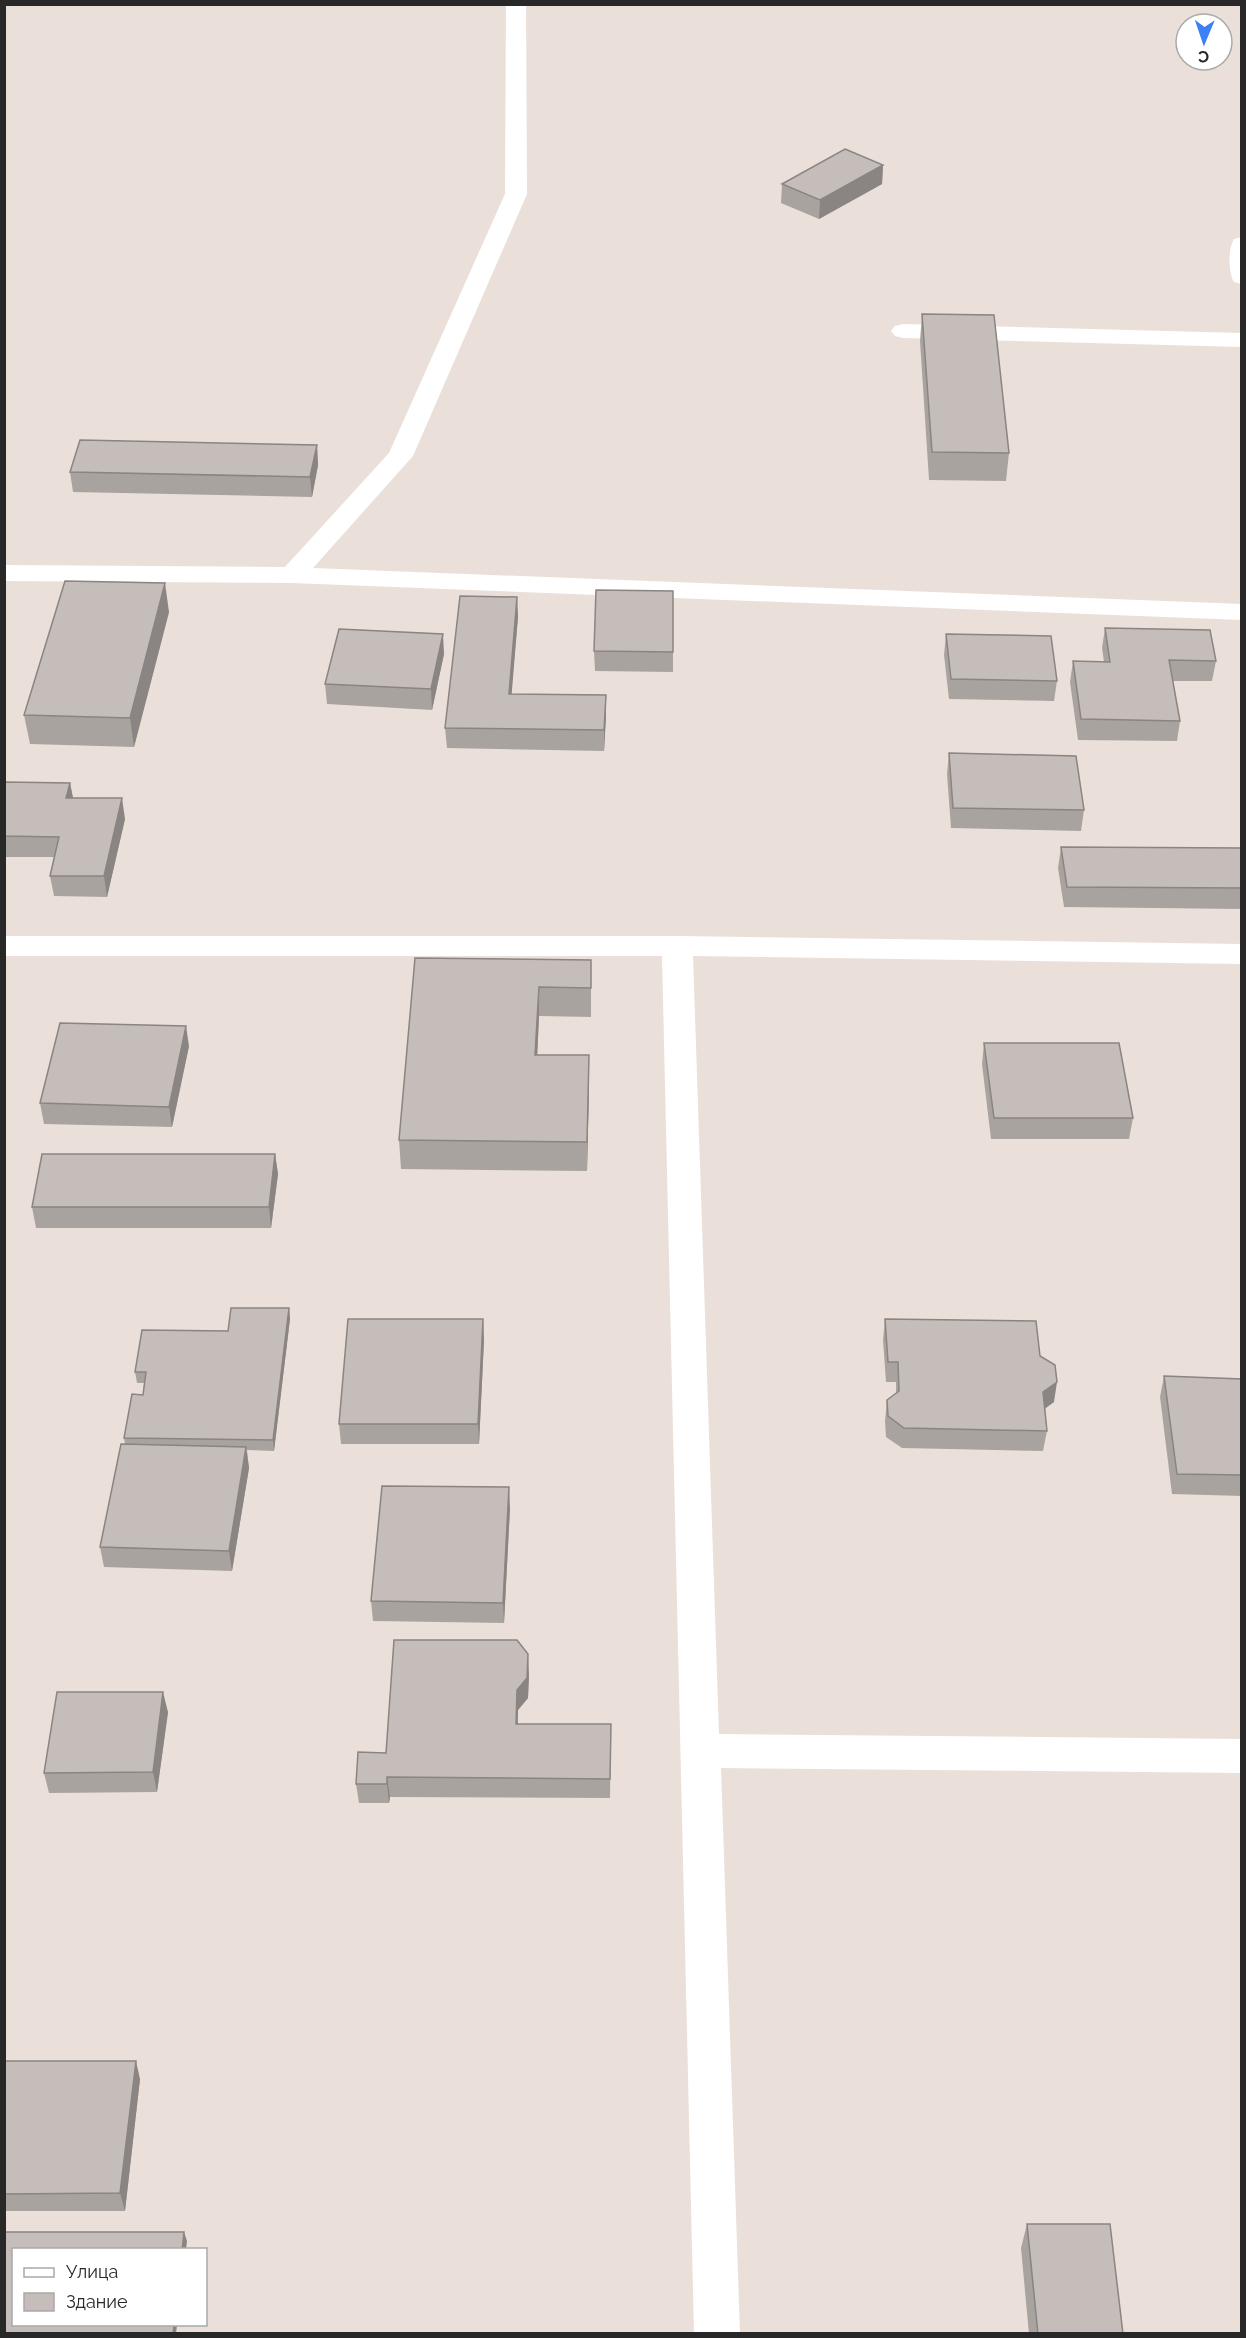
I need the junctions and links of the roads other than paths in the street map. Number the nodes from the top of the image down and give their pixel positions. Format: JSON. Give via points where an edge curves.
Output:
{"nodes":[{"id":1,"x":516,"y":4,"type":"edge"},
{"id":2,"x":1242,"y":244,"type":"edge"},
{"id":3,"x":1242,"y":277,"type":"edge"},
{"id":4,"x":903,"y":331,"type":"dead end"},
{"id":5,"x":1242,"y":340,"type":"edge"},
{"id":6,"x":4,"y":573,"type":"edge"},
{"id":7,"x":292,"y":575,"type":"junction"},
{"id":8,"x":1242,"y":612,"type":"edge"},
{"id":9,"x":677,"y":946,"type":"junction"},
{"id":10,"x":1242,"y":954,"type":"edge"},
{"id":11,"x":6,"y":956,"type":"edge"},
{"id":12,"x":700,"y":1751,"type":"junction"},
{"id":13,"x":1242,"y":1756,"type":"edge"},
{"id":14,"x":717,"y":2334,"type":"edge"}],
"edges":[{"from":1,"to":7,"type":"street","via":[[516,194],[400,456]]},
{"from":2,"to":3,"type":"street"},
{"from":4,"to":5,"type":"street"},
{"from":6,"to":7,"type":"street"},
{"from":7,"to":8,"type":"street"},
{"from":9,"to":10,"type":"street"},
{"from":9,"to":11,"type":"street"},
{"from":9,"to":12,"type":"street"},
{"from":12,"to":13,"type":"street"},
{"from":12,"to":14,"type":"street"}]}
